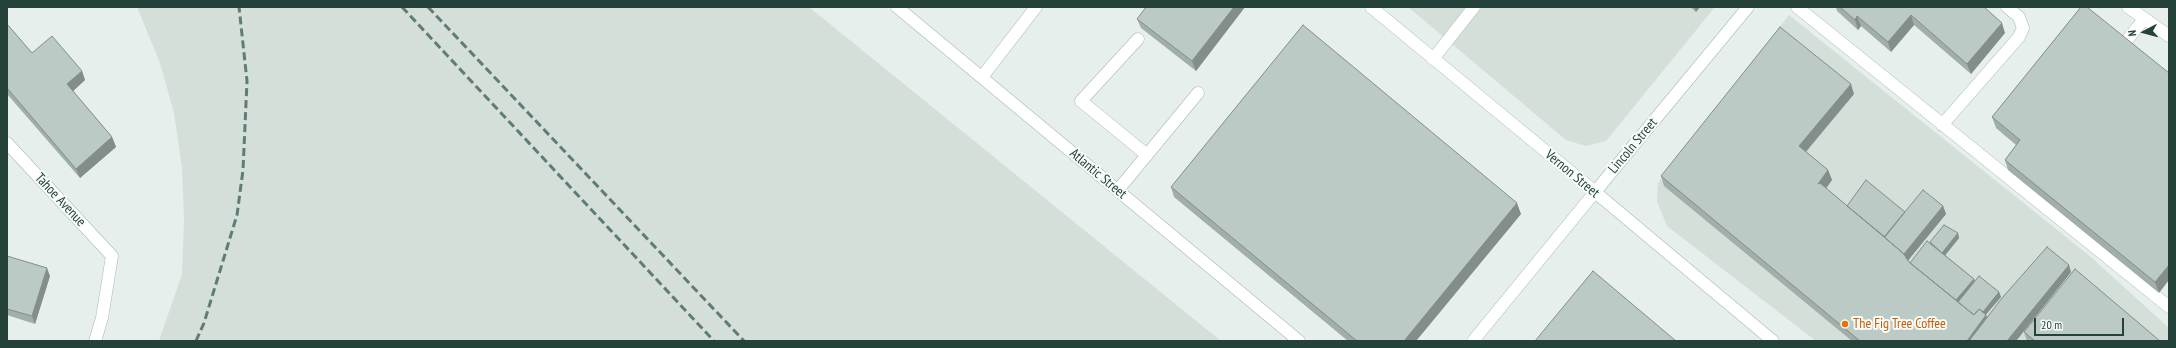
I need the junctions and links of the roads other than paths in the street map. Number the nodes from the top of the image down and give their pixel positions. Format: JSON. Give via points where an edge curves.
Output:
{"nodes":[{"id":1,"x":897,"y":7,"type":"edge"},
{"id":2,"x":1036,"y":7,"type":"edge"},
{"id":3,"x":1371,"y":7,"type":"edge"},
{"id":4,"x":1474,"y":7,"type":"edge"},
{"id":5,"x":1748,"y":7,"type":"edge"},
{"id":6,"x":1797,"y":7,"type":"edge"},
{"id":7,"x":2007,"y":7,"type":"edge"},
{"id":8,"x":2128,"y":7,"type":"edge"},
{"id":9,"x":911,"y":11,"type":"edge"},
{"id":10,"x":2144,"y":19,"type":"junction"},
{"id":11,"x":2169,"y":36,"type":"edge"},
{"id":12,"x":1138,"y":39,"type":"dead end"},
{"id":13,"x":2124,"y":44,"type":"edge"},
{"id":14,"x":1433,"y":58,"type":"junction"},
{"id":15,"x":982,"y":77,"type":"junction"},
{"id":16,"x":1198,"y":94,"type":"dead end"},
{"id":17,"x":1942,"y":125,"type":"junction"},
{"id":18,"x":7,"y":143,"type":"edge"},
{"id":19,"x":1147,"y":155,"type":"junction"},
{"id":20,"x":1118,"y":190,"type":"junction"},
{"id":21,"x":1595,"y":192,"type":"junction"},
{"id":22,"x":2169,"y":307,"type":"edge"},
{"id":23,"x":95,"y":341,"type":"edge"},
{"id":24,"x":1299,"y":341,"type":"edge"},
{"id":25,"x":1473,"y":341,"type":"edge"},
{"id":26,"x":1773,"y":341,"type":"edge"}],
"edges":[{"from":1,"to":9,"type":"street","name":"Atlantic Street"},
{"from":2,"to":15,"type":"street"},
{"from":3,"to":14,"type":"street","name":"Vernon Street"},
{"from":4,"to":14,"type":"street"},
{"from":5,"to":21,"type":"street","name":"Lincoln Street"},
{"from":6,"to":17,"type":"street"},
{"from":7,"to":17,"type":"street","via":[[2020,17],[2023,28],[2019,37]]},
{"from":8,"to":10,"type":"street"},
{"from":9,"to":15,"type":"street","name":"Atlantic Street"},
{"from":10,"to":11,"type":"street"},
{"from":10,"to":13,"type":"street"},
{"from":12,"to":19,"type":"street","via":[[1082,101]]},
{"from":14,"to":21,"type":"street","name":"Vernon Street"},
{"from":15,"to":20,"type":"street","name":"Atlantic Street"},
{"from":16,"to":19,"type":"street"},
{"from":17,"to":22,"type":"street"},
{"from":18,"to":23,"type":"street","name":"Tahoe Avenue","via":[[112,256],[102,318]]},
{"from":19,"to":20,"type":"street"},
{"from":20,"to":24,"type":"street","name":"Atlantic Street"},
{"from":21,"to":25,"type":"street","name":"Lincoln Street"},
{"from":21,"to":26,"type":"street","name":"Vernon Street"}]}
